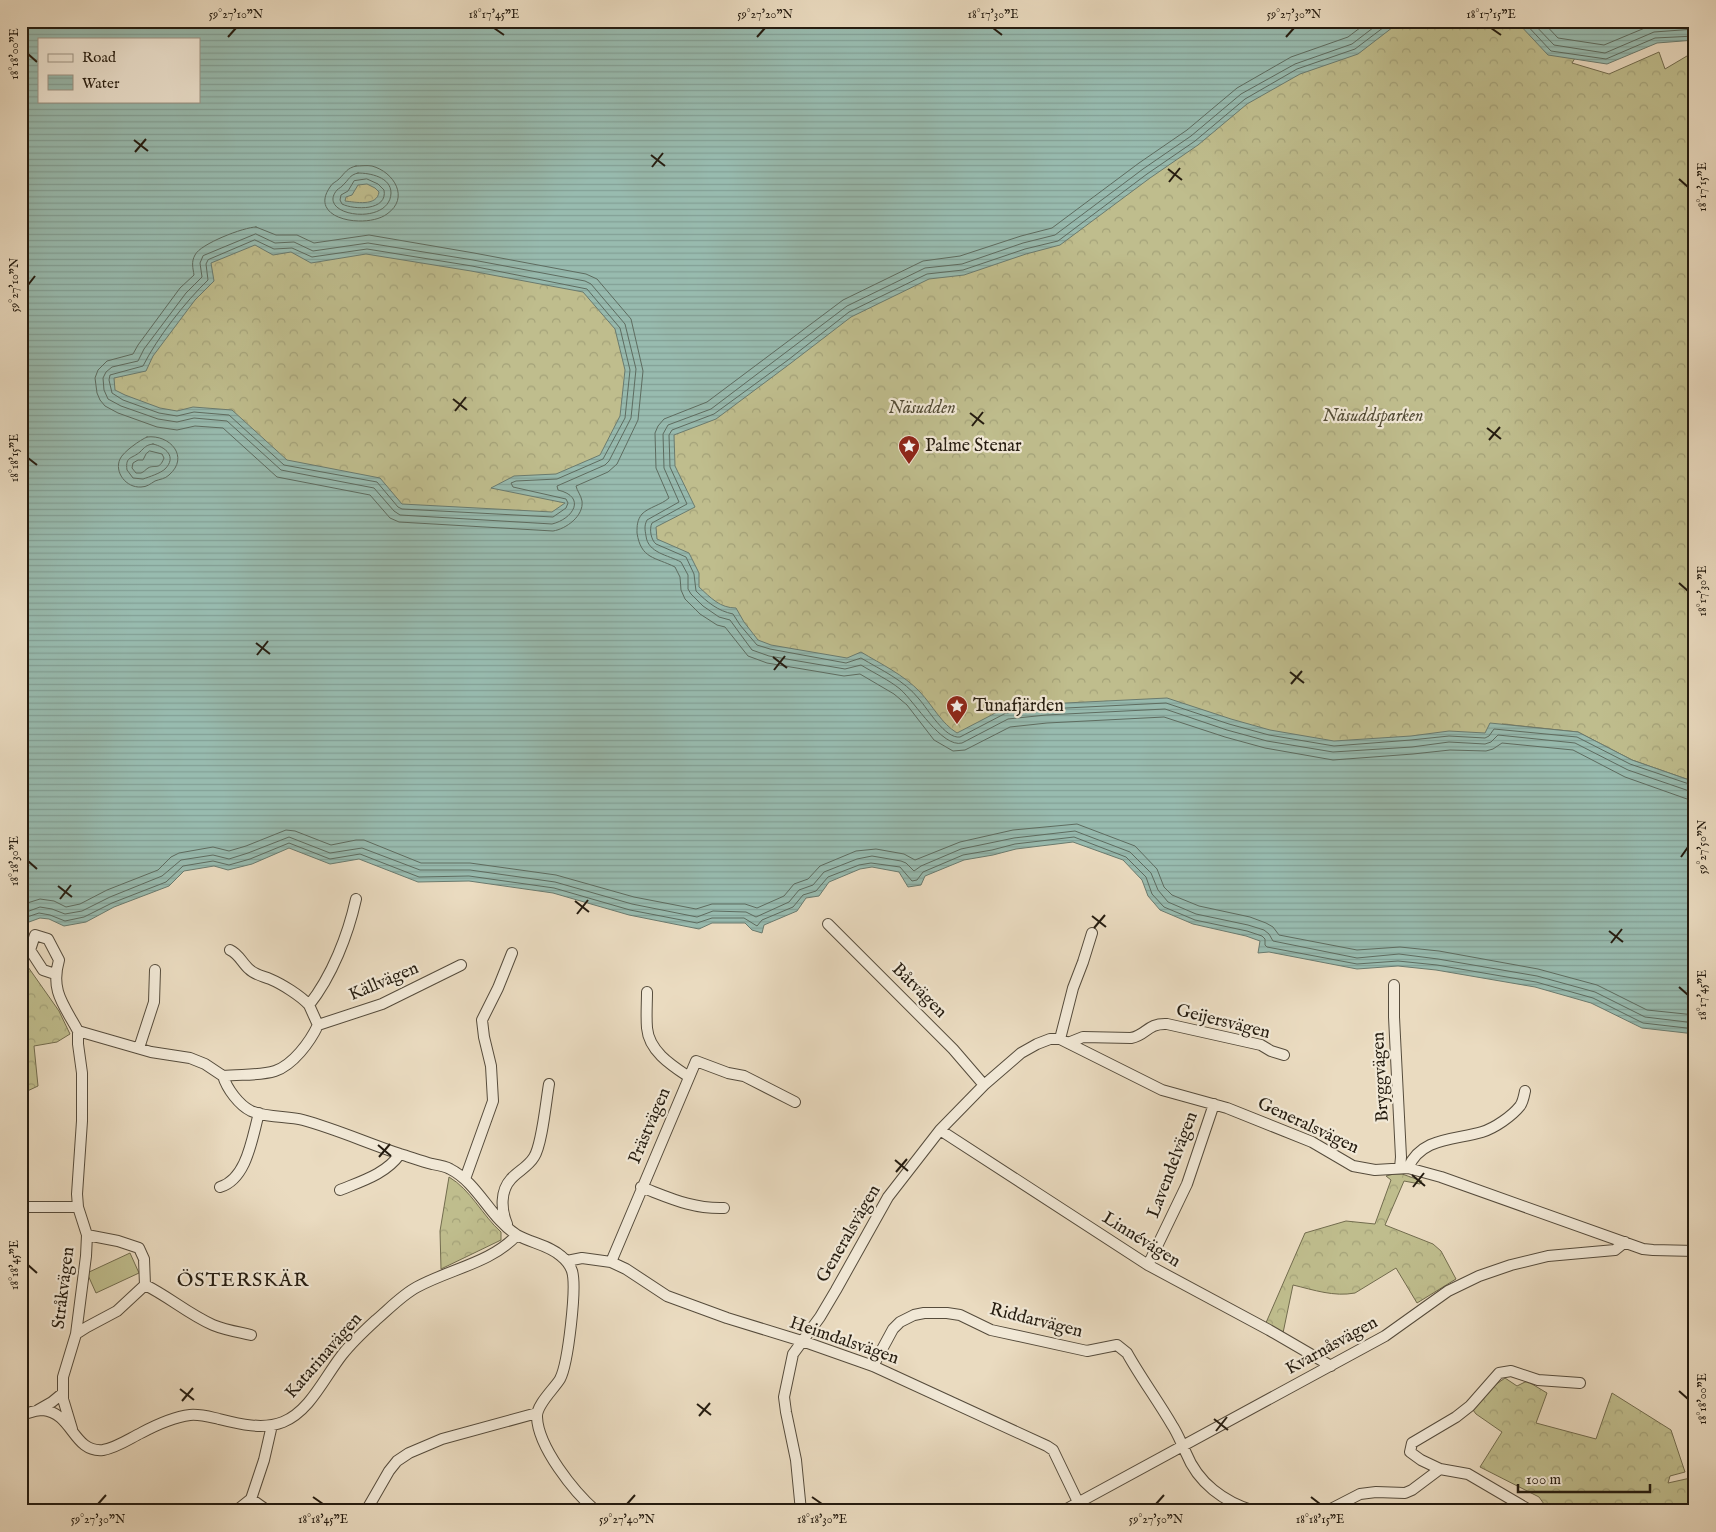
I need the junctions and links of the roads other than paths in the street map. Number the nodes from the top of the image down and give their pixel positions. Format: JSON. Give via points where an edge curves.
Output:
{"nodes":[{"id":1,"x":356,"y":899,"type":"dead end"},
{"id":2,"x":828,"y":924,"type":"dead end"},
{"id":3,"x":1092,"y":933,"type":"dead end"},
{"id":4,"x":230,"y":950,"type":"dead end"},
{"id":5,"x":512,"y":953,"type":"dead end"},
{"id":6,"x":461,"y":965,"type":"dead end"},
{"id":7,"x":155,"y":970,"type":"dead end"},
{"id":8,"x":55,"y":974,"type":"dead end"},
{"id":9,"x":1394,"y":985,"type":"dead end"},
{"id":10,"x":647,"y":992,"type":"dead end"},
{"id":11,"x":310,"y":1005,"type":"junction"},
{"id":12,"x":318,"y":1025,"type":"junction"},
{"id":13,"x":78,"y":1031,"type":"junction"},
{"id":14,"x":1064,"y":1041,"type":"junction"},
{"id":15,"x":139,"y":1048,"type":"junction"},
{"id":16,"x":1284,"y":1055,"type":"dead end"},
{"id":17,"x":223,"y":1076,"type":"junction"},
{"id":18,"x":689,"y":1077,"type":"junction"},
{"id":19,"x":549,"y":1084,"type":"dead end"},
{"id":20,"x":984,"y":1085,"type":"junction"},
{"id":21,"x":1525,"y":1091,"type":"dead end"},
{"id":22,"x":795,"y":1102,"type":"dead end"},
{"id":23,"x":1214,"y":1104,"type":"junction"},
{"id":24,"x":259,"y":1113,"type":"junction"},
{"id":25,"x":940,"y":1130,"type":"junction"},
{"id":26,"x":400,"y":1154,"type":"junction"},
{"id":27,"x":1404,"y":1168,"type":"junction"},
{"id":28,"x":465,"y":1178,"type":"junction"},
{"id":29,"x":220,"y":1187,"type":"dead end"},
{"id":30,"x":641,"y":1187,"type":"junction"},
{"id":31,"x":340,"y":1190,"type":"dead end"},
{"id":32,"x":78,"y":1207,"type":"junction"},
{"id":33,"x":21,"y":1208,"type":"edge"},
{"id":34,"x":724,"y":1208,"type":"dead end"},
{"id":35,"x":513,"y":1232,"type":"junction"},
{"id":36,"x":87,"y":1235,"type":"junction"},
{"id":37,"x":1625,"y":1242,"type":"junction"},
{"id":38,"x":1695,"y":1251,"type":"edge"},
{"id":39,"x":567,"y":1260,"type":"junction"},
{"id":40,"x":611,"y":1262,"type":"junction"},
{"id":41,"x":1148,"y":1266,"type":"junction"},
{"id":42,"x":145,"y":1284,"type":"junction"},
{"id":43,"x":76,"y":1334,"type":"junction"},
{"id":44,"x":251,"y":1335,"type":"dead end"},
{"id":45,"x":801,"y":1342,"type":"junction"},
{"id":46,"x":873,"y":1366,"type":"junction"},
{"id":47,"x":1331,"y":1366,"type":"junction"},
{"id":48,"x":1580,"y":1383,"type":"dead end"},
{"id":49,"x":63,"y":1393,"type":"junction"},
{"id":50,"x":37,"y":1411,"type":"junction"},
{"id":51,"x":537,"y":1413,"type":"junction"},
{"id":52,"x":21,"y":1415,"type":"edge"},
{"id":53,"x":272,"y":1426,"type":"junction"},
{"id":54,"x":72,"y":1428,"type":"junction"},
{"id":55,"x":1183,"y":1445,"type":"junction"},
{"id":56,"x":1440,"y":1469,"type":"junction"},
{"id":57,"x":251,"y":1499,"type":"junction"},
{"id":58,"x":1078,"y":1502,"type":"junction"},
{"id":59,"x":1529,"y":1510,"type":"edge"},
{"id":60,"x":236,"y":1511,"type":"edge"},
{"id":61,"x":268,"y":1511,"type":"edge"},
{"id":62,"x":366,"y":1511,"type":"edge"},
{"id":63,"x":596,"y":1511,"type":"edge"},
{"id":64,"x":801,"y":1511,"type":"edge"},
{"id":65,"x":1063,"y":1511,"type":"edge"},
{"id":66,"x":1254,"y":1511,"type":"edge"},
{"id":67,"x":1327,"y":1511,"type":"edge"}],
"edges":[{"from":1,"to":11,"type":"street","name":"Källvägen","via":[[343,943]]},
{"from":2,"to":20,"type":"street","name":"Båtvägen"},
{"from":3,"to":14,"type":"street","via":[[1073,988]]},
{"from":4,"to":11,"type":"street","via":[[248,969]]},
{"from":5,"to":28,"type":"street","via":[[482,1020],[491,1066],[492,1101]]},
{"from":6,"to":12,"type":"street","name":"Källvägen","via":[[382,1004]]},
{"from":7,"to":15,"type":"street","via":[[154,1002]]},
{"from":8,"to":13,"type":"street","via":[[58,996]]},
{"from":9,"to":27,"type":"street","name":"Bryggvägen"},
{"from":10,"to":18,"type":"street","name":"Prästvägen","via":[[647,1029],[652,1045],[667,1062]]},
{"from":11,"to":12,"type":"street"},
{"from":12,"to":17,"type":"street","via":[[296,1056],[278,1070]]},
{"from":13,"to":15,"type":"street"},
{"from":13,"to":32,"type":"street","name":"Stråkvägen","via":[[82,1073]]},
{"from":14,"to":16,"type":"street","name":"Geijersvägen","via":[[1083,1037],[1131,1038],[1151,1026],[1166,1024],[1255,1044]]},
{"from":14,"to":20,"type":"street","name":"Generalsvägen","via":[[1050,1039],[1021,1053]]},
{"from":14,"to":23,"type":"street","name":"Generalsvägen","via":[[1162,1090]]},
{"from":15,"to":17,"type":"street","via":[[190,1058]]},
{"from":17,"to":24,"type":"street","via":[[238,1100],[251,1111]]},
{"from":18,"to":22,"type":"street","name":"Prästvägen","via":[[696,1061],[744,1076]]},
{"from":18,"to":30,"type":"street","name":"Prästvägen"},
{"from":19,"to":35,"type":"street","via":[[534,1157],[511,1179],[503,1200],[503,1213]]},
{"from":20,"to":25,"type":"street","name":"Generalsvägen"},
{"from":21,"to":27,"type":"street","via":[[1521,1105],[1493,1127],[1436,1142],[1419,1152]]},
{"from":23,"to":27,"type":"street","name":"Generalsvägen","via":[[1312,1142],[1353,1166],[1375,1170]]},
{"from":23,"to":41,"type":"street","name":"Lavendelvägen","via":[[1186,1184]]},
{"from":24,"to":26,"type":"street","via":[[329,1127]]},
{"from":24,"to":29,"type":"street","via":[[240,1172],[233,1181]]},
{"from":25,"to":41,"type":"street","name":"Linnévägen"},
{"from":25,"to":45,"type":"street","name":"Generalsvägen","via":[[888,1197],[820,1317]]},
{"from":26,"to":28,"type":"street","via":[[449,1168]]},
{"from":26,"to":31,"type":"street","via":[[392,1165]]},
{"from":27,"to":37,"type":"street","name":"Generalsvägen","via":[[1441,1177]]},
{"from":28,"to":35,"type":"street","via":[[488,1208]]},
{"from":30,"to":34,"type":"street","name":"Prästvägen","via":[[689,1205]]},
{"from":30,"to":40,"type":"street","name":"Prästvägen"},
{"from":32,"to":33,"type":"street"},
{"from":32,"to":36,"type":"street","name":"Stråkvägen"},
{"from":35,"to":39,"type":"street"},
{"from":35,"to":53,"type":"street","name":"Katarinavägen","via":[[498,1252],[418,1287],[404,1297],[351,1344],[307,1404],[291,1418]]},
{"from":36,"to":42,"type":"street","via":[[139,1248],[144,1259]]},
{"from":36,"to":43,"type":"street","name":"Stråkvägen"},
{"from":37,"to":38,"type":"street","name":"Generalsvägen","via":[[1653,1250]]},
{"from":37,"to":47,"type":"street","name":"Kvarnåsvägen","via":[[1615,1250],[1548,1256],[1479,1276],[1448,1291],[1385,1336]]},
{"from":39,"to":40,"type":"street","name":"Heimdalsvägen","via":[[582,1258]]},
{"from":39,"to":51,"type":"street","via":[[574,1289],[566,1365]]},
{"from":40,"to":45,"type":"street","name":"Heimdalsvägen","via":[[667,1296]]},
{"from":41,"to":47,"type":"street","name":"Linnévägen"},
{"from":42,"to":43,"type":"street","via":[[117,1311]]},
{"from":42,"to":44,"type":"street","via":[[212,1324]]},
{"from":43,"to":49,"type":"street","name":"Stråkvägen","via":[[63,1377]]},
{"from":45,"to":46,"type":"street","name":"Heimdalsvägen"},
{"from":45,"to":64,"type":"street","name":"Generalsvägen","via":[[793,1354],[784,1397],[796,1460]]},
{"from":46,"to":55,"type":"street","name":"Riddarvägen","via":[[892,1329],[914,1315],[924,1313],[960,1315],[991,1330],[1087,1351],[1117,1345],[1127,1353]]},
{"from":46,"to":58,"type":"street","name":"Heimdalsvägen","via":[[1053,1450]]},
{"from":47,"to":55,"type":"street","name":"Kvarnåsvägen"},
{"from":48,"to":56,"type":"street","via":[[1538,1380],[1511,1371],[1500,1373],[1470,1406],[1412,1443],[1410,1452]]},
{"from":49,"to":50,"type":"street"},
{"from":49,"to":54,"type":"street","name":"Stråkvägen"},
{"from":50,"to":52,"type":"street"},
{"from":50,"to":54,"type":"street","name":"Katarinavägen","via":[[51,1412]]},
{"from":51,"to":62,"type":"street","via":[[442,1439],[409,1453],[397,1461]]},
{"from":51,"to":63,"type":"street","via":[[543,1444],[576,1490]]},
{"from":53,"to":54,"type":"street","name":"Katarinavägen","via":[[190,1415],[162,1423],[113,1447],[98,1450],[85,1446]]},
{"from":53,"to":57,"type":"street"},
{"from":55,"to":58,"type":"street","name":"Kvarnåsvägen"},
{"from":55,"to":66,"type":"street","name":"Riddarvägen","via":[[1193,1467],[1211,1488],[1227,1500]]},
{"from":56,"to":59,"type":"street","via":[[1468,1474]]},
{"from":56,"to":67,"type":"street","via":[[1406,1493],[1360,1494]]},
{"from":57,"to":60,"type":"street"},
{"from":57,"to":61,"type":"street"},
{"from":58,"to":65,"type":"street","name":"Kvarnåsvägen"}]}
